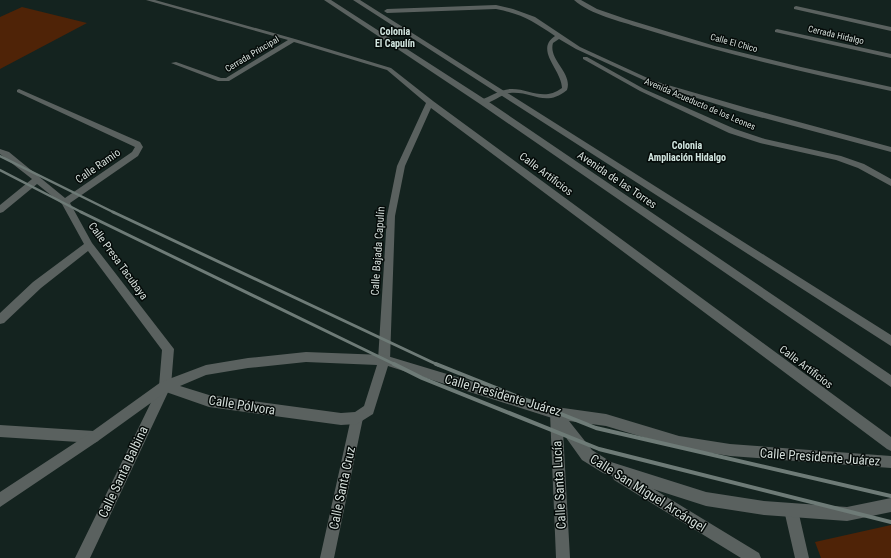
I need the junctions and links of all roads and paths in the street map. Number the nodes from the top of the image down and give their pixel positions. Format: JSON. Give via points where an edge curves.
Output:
{"nodes":[{"id":1,"x":155,"y":0,"type":"edge"},
{"id":2,"x":327,"y":0,"type":"edge"},
{"id":3,"x":356,"y":0,"type":"edge"},
{"id":4,"x":577,"y":0,"type":"edge"},
{"id":5,"x":796,"y":8,"type":"dead end"},
{"id":6,"x":387,"y":11,"type":"dead end"},
{"id":7,"x":891,"y":29,"type":"edge"},
{"id":8,"x":777,"y":31,"type":"dead end"},
{"id":9,"x":556,"y":38,"type":"junction"},
{"id":10,"x":293,"y":40,"type":"junction"},
{"id":11,"x":891,"y":56,"type":"edge"},
{"id":12,"x":174,"y":62,"type":"dead end"},
{"id":13,"x":891,"y":89,"type":"edge"},
{"id":14,"x":19,"y":91,"type":"dead end"},
{"id":15,"x":502,"y":94,"type":"junction"},
{"id":16,"x":483,"y":102,"type":"junction"},
{"id":17,"x":430,"y":103,"type":"junction"},
{"id":18,"x":891,"y":150,"type":"edge"},
{"id":19,"x":0,"y":151,"type":"edge"},
{"id":20,"x":38,"y":179,"type":"junction"},
{"id":21,"x":891,"y":183,"type":"edge"},
{"id":22,"x":65,"y":202,"type":"junction"},
{"id":23,"x":0,"y":210,"type":"edge"},
{"id":24,"x":89,"y":245,"type":"junction"},
{"id":25,"x":0,"y":320,"type":"edge"},
{"id":26,"x":891,"y":341,"type":"edge"},
{"id":27,"x":384,"y":360,"type":"junction"},
{"id":28,"x":891,"y":382,"type":"edge"},
{"id":29,"x":165,"y":386,"type":"junction"},
{"id":30,"x":556,"y":413,"type":"junction"},
{"id":31,"x":356,"y":418,"type":"junction"},
{"id":32,"x":0,"y":431,"type":"edge"},
{"id":33,"x":94,"y":438,"type":"junction"},
{"id":34,"x":891,"y":445,"type":"edge"},
{"id":35,"x":891,"y":462,"type":"edge"},
{"id":36,"x":608,"y":468,"type":"junction"},
{"id":37,"x":0,"y":500,"type":"edge"},
{"id":38,"x":891,"y":504,"type":"edge"},
{"id":39,"x":791,"y":510,"type":"junction"},
{"id":40,"x":82,"y":558,"type":"edge"},
{"id":41,"x":327,"y":558,"type":"edge"},
{"id":42,"x":563,"y":558,"type":"edge"},
{"id":43,"x":754,"y":558,"type":"edge"},
{"id":44,"x":802,"y":558,"type":"edge"}],
"edges":[{"from":1,"to":10,"type":"street","name":"Calle Artificios"},
{"from":2,"to":16,"type":"street","name":"Avenida de las Torres"},
{"from":3,"to":15,"type":"street","name":"Avenida de las Torres"},
{"from":4,"to":13,"type":"street","name":"Calle El Chico","via":[[604,14],[670,35]]},
{"from":5,"to":7,"type":"street"},
{"from":6,"to":9,"type":"street","name":"Avenida Acueducto de los Leones","via":[[496,7],[533,18]]},
{"from":8,"to":11,"type":"street","name":"Cerrada Hidalgo"},
{"from":9,"to":15,"type":"street","via":[[549,50],[565,81],[565,89],[556,95],[544,97],[514,91]]},
{"from":9,"to":18,"type":"street","via":[[634,75],[672,89]]},
{"from":9,"to":21,"type":"street","name":"Avenida Acueducto de los Leones","via":[[642,90],[732,130],[763,141],[849,161]]},
{"from":10,"to":12,"type":"street","name":"Cerrada Principal","via":[[227,80],[220,80]]},
{"from":10,"to":17,"type":"street","name":"Calle Artificios","via":[[389,69]]},
{"from":14,"to":22,"type":"street","name":"Calle Ramio","via":[[137,144],[138,150],[135,154]]},
{"from":15,"to":16,"type":"street"},
{"from":15,"to":26,"type":"street","name":"Avenida de las Torres"},
{"from":16,"to":28,"type":"street","name":"Avenida de las Torres"},
{"from":17,"to":27,"type":"street","name":"Calle Bajada Capulín","via":[[401,166],[391,216]]},
{"from":17,"to":34,"type":"street","name":"Calle Artificios"},
{"from":19,"to":20,"type":"street","name":"Calle Presa Tacubaya"},
{"from":20,"to":22,"type":"street","name":"Calle Presa Tacubaya"},
{"from":20,"to":23,"type":"street"},
{"from":22,"to":24,"type":"street","name":"Calle Presa Tacubaya"},
{"from":24,"to":25,"type":"street","via":[[37,285]]},
{"from":24,"to":29,"type":"street","name":"Calle Presa Tacubaya","via":[[168,349]]},
{"from":27,"to":29,"type":"street","name":"Calle Presidente Juárez","via":[[306,357],[248,363],[206,370]]},
{"from":27,"to":30,"type":"street","name":"Calle Presidente Juárez"},
{"from":27,"to":31,"type":"street","via":[[369,410]]},
{"from":29,"to":31,"type":"street","name":"Calle Pólvora","via":[[209,401],[341,419]]},
{"from":29,"to":33,"type":"street"},
{"from":29,"to":40,"type":"street","name":"Calle Santa Balbina"},
{"from":30,"to":35,"type":"street","name":"Calle Presidente Juárez","via":[[606,420],[679,442],[730,450]]},
{"from":30,"to":36,"type":"street","name":"Calle San Miguel Arcángel","via":[[587,455]]},
{"from":30,"to":42,"type":"street","name":"Calle Santa Lucía"},
{"from":31,"to":41,"type":"street","name":"Calle Santa Cruz"},
{"from":32,"to":33,"type":"street"},
{"from":33,"to":37,"type":"street"},
{"from":36,"to":39,"type":"street","via":[[706,499]]},
{"from":36,"to":43,"type":"street","name":"Calle San Miguel Arcángel"},
{"from":38,"to":39,"type":"street","via":[[846,514]]},
{"from":39,"to":44,"type":"street"}]}
